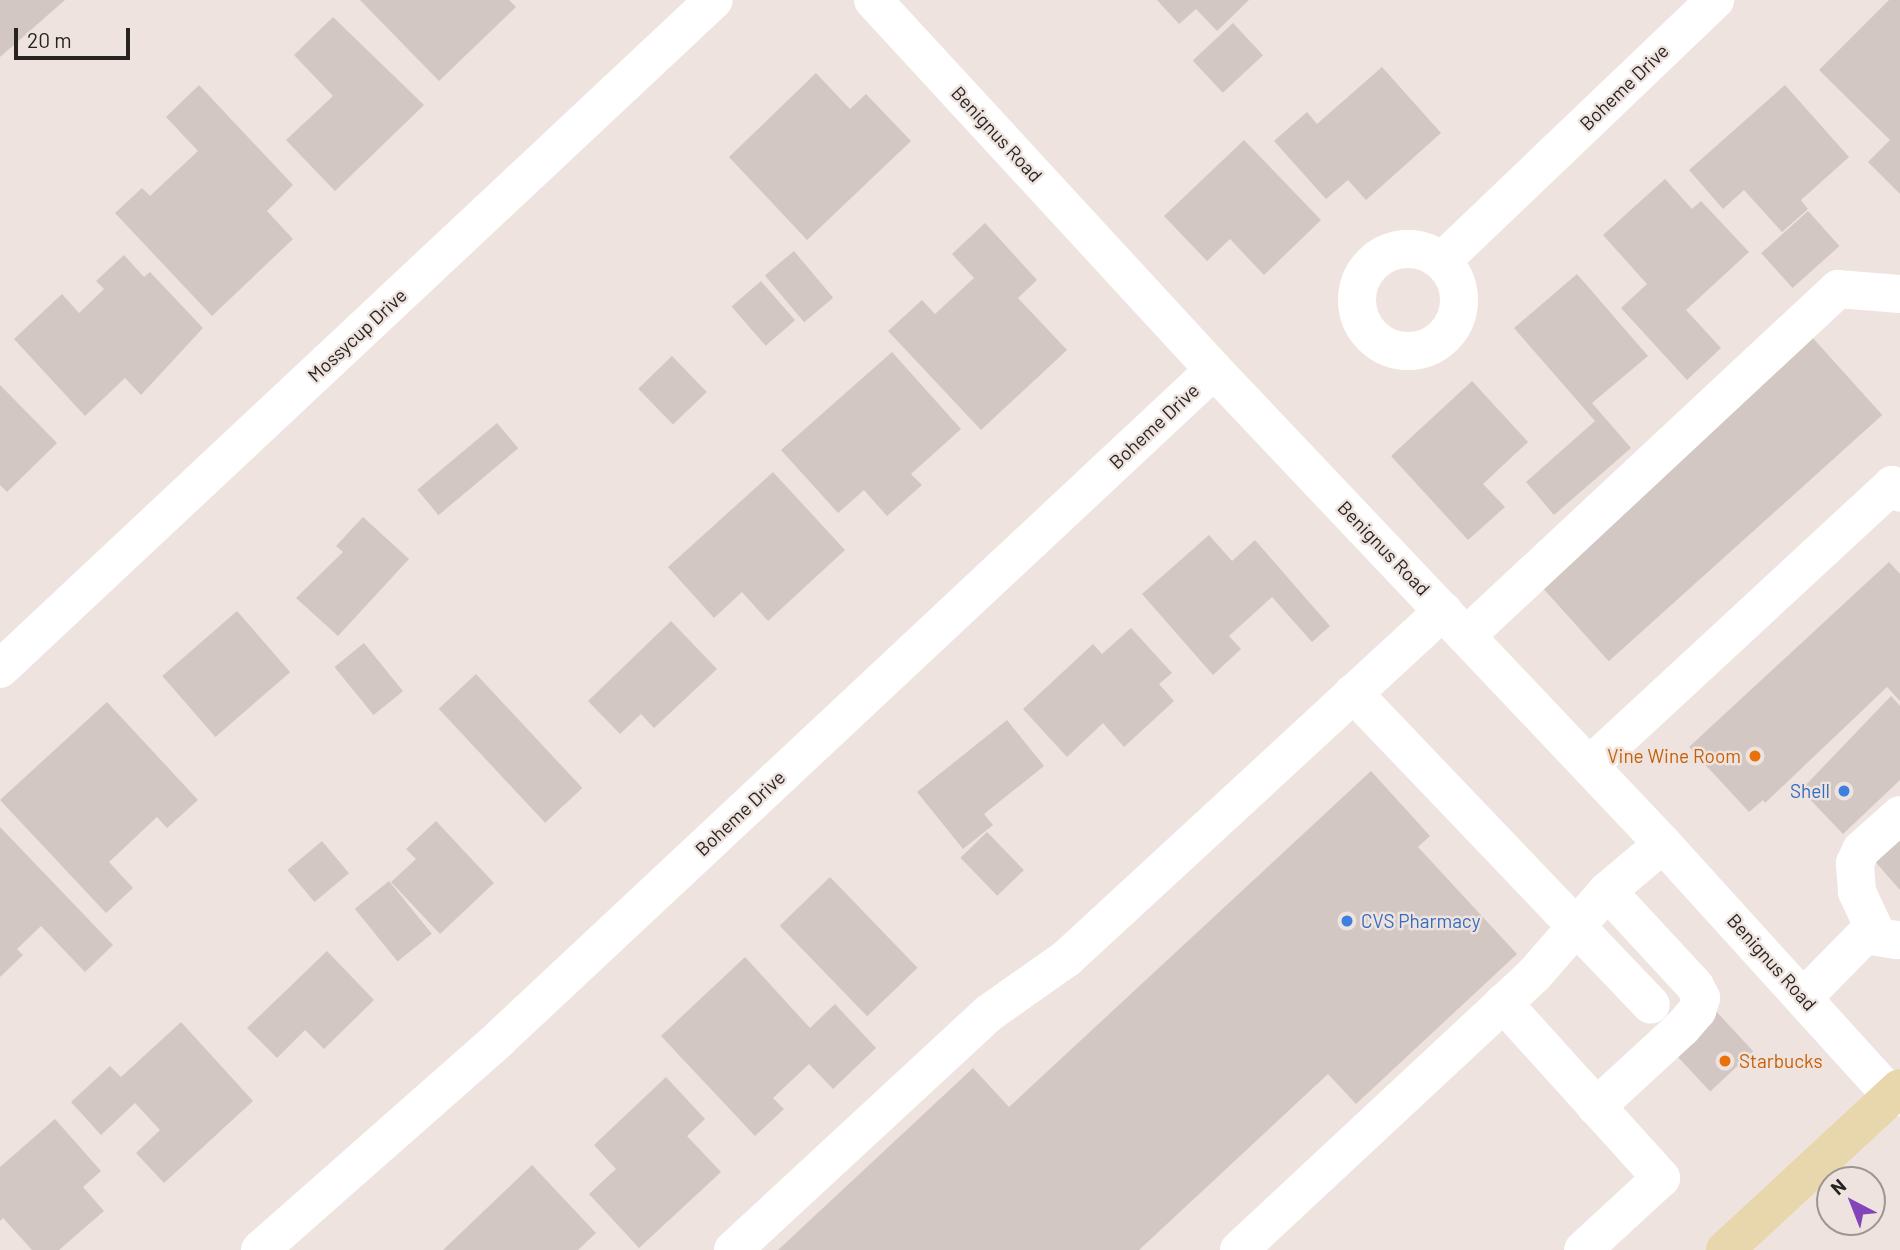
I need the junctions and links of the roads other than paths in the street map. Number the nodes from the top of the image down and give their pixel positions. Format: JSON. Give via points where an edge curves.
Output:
{"nodes":[{"id":1,"x":714,"y":0,"type":"edge"},
{"id":2,"x":873,"y":0,"type":"edge"},
{"id":3,"x":1715,"y":0,"type":"edge"},
{"id":4,"x":1442,"y":261,"type":"dead end"},
{"id":5,"x":1900,"y":294,"type":"edge"},
{"id":6,"x":1214,"y":370,"type":"junction"},
{"id":7,"x":1900,"y":494,"type":"edge"},
{"id":8,"x":1455,"y":624,"type":"junction"},
{"id":9,"x":0,"y":669,"type":"edge"},
{"id":10,"x":1353,"y":693,"type":"junction"},
{"id":11,"x":1590,"y":765,"type":"junction"},
{"id":12,"x":1900,"y":815,"type":"edge"},
{"id":13,"x":1663,"y":844,"type":"junction"},
{"id":14,"x":1607,"y":891,"type":"junction"},
{"id":15,"x":1579,"y":928,"type":"junction"},
{"id":16,"x":1889,"y":939,"type":"edge"},
{"id":17,"x":1804,"y":997,"type":"junction"},
{"id":18,"x":1503,"y":1003,"type":"junction"},
{"id":19,"x":1651,"y":1005,"type":"dead end"},
{"id":20,"x":1897,"y":1093,"type":"edge"},
{"id":21,"x":1596,"y":1107,"type":"junction"},
{"id":22,"x":260,"y":1250,"type":"edge"},
{"id":23,"x":733,"y":1250,"type":"edge"},
{"id":24,"x":1239,"y":1250,"type":"edge"},
{"id":25,"x":1583,"y":1250,"type":"edge"},
{"id":26,"x":1726,"y":1250,"type":"edge"}],
"edges":[{"from":1,"to":9,"type":"street","name":"Mossycup Drive"},
{"from":2,"to":6,"type":"street","name":"Benignus Road"},
{"from":3,"to":4,"type":"street","name":"Boheme Drive"},
{"from":5,"to":8,"type":"street","via":[[1838,289]]},
{"from":6,"to":8,"type":"street","name":"Benignus Road"},
{"from":6,"to":22,"type":"street","name":"Boheme Drive","via":[[499,1040]]},
{"from":7,"to":11,"type":"street","via":[[1892,485]]},
{"from":8,"to":10,"type":"street"},
{"from":8,"to":11,"type":"street","name":"Benignus Road"},
{"from":10,"to":15,"type":"street"},
{"from":10,"to":23,"type":"street","via":[[1067,958],[989,1013]]},
{"from":11,"to":13,"type":"street","name":"Benignus Road"},
{"from":12,"to":16,"type":"street","via":[[1861,850],[1855,863],[1857,892]]},
{"from":13,"to":14,"type":"street"},
{"from":13,"to":17,"type":"street","name":"Benignus Road"},
{"from":14,"to":15,"type":"street"},
{"from":14,"to":21,"type":"street","via":[[1701,998],[1697,1011],[1682,1028]]},
{"from":15,"to":18,"type":"street"},
{"from":15,"to":19,"type":"street"},
{"from":16,"to":17,"type":"street","via":[[1866,935]]},
{"from":17,"to":20,"type":"street","name":"Benignus Road"},
{"from":18,"to":21,"type":"street"},
{"from":18,"to":24,"type":"street"},
{"from":20,"to":26,"type":"main road"},
{"from":21,"to":25,"type":"street","via":[[1661,1178]]}]}
